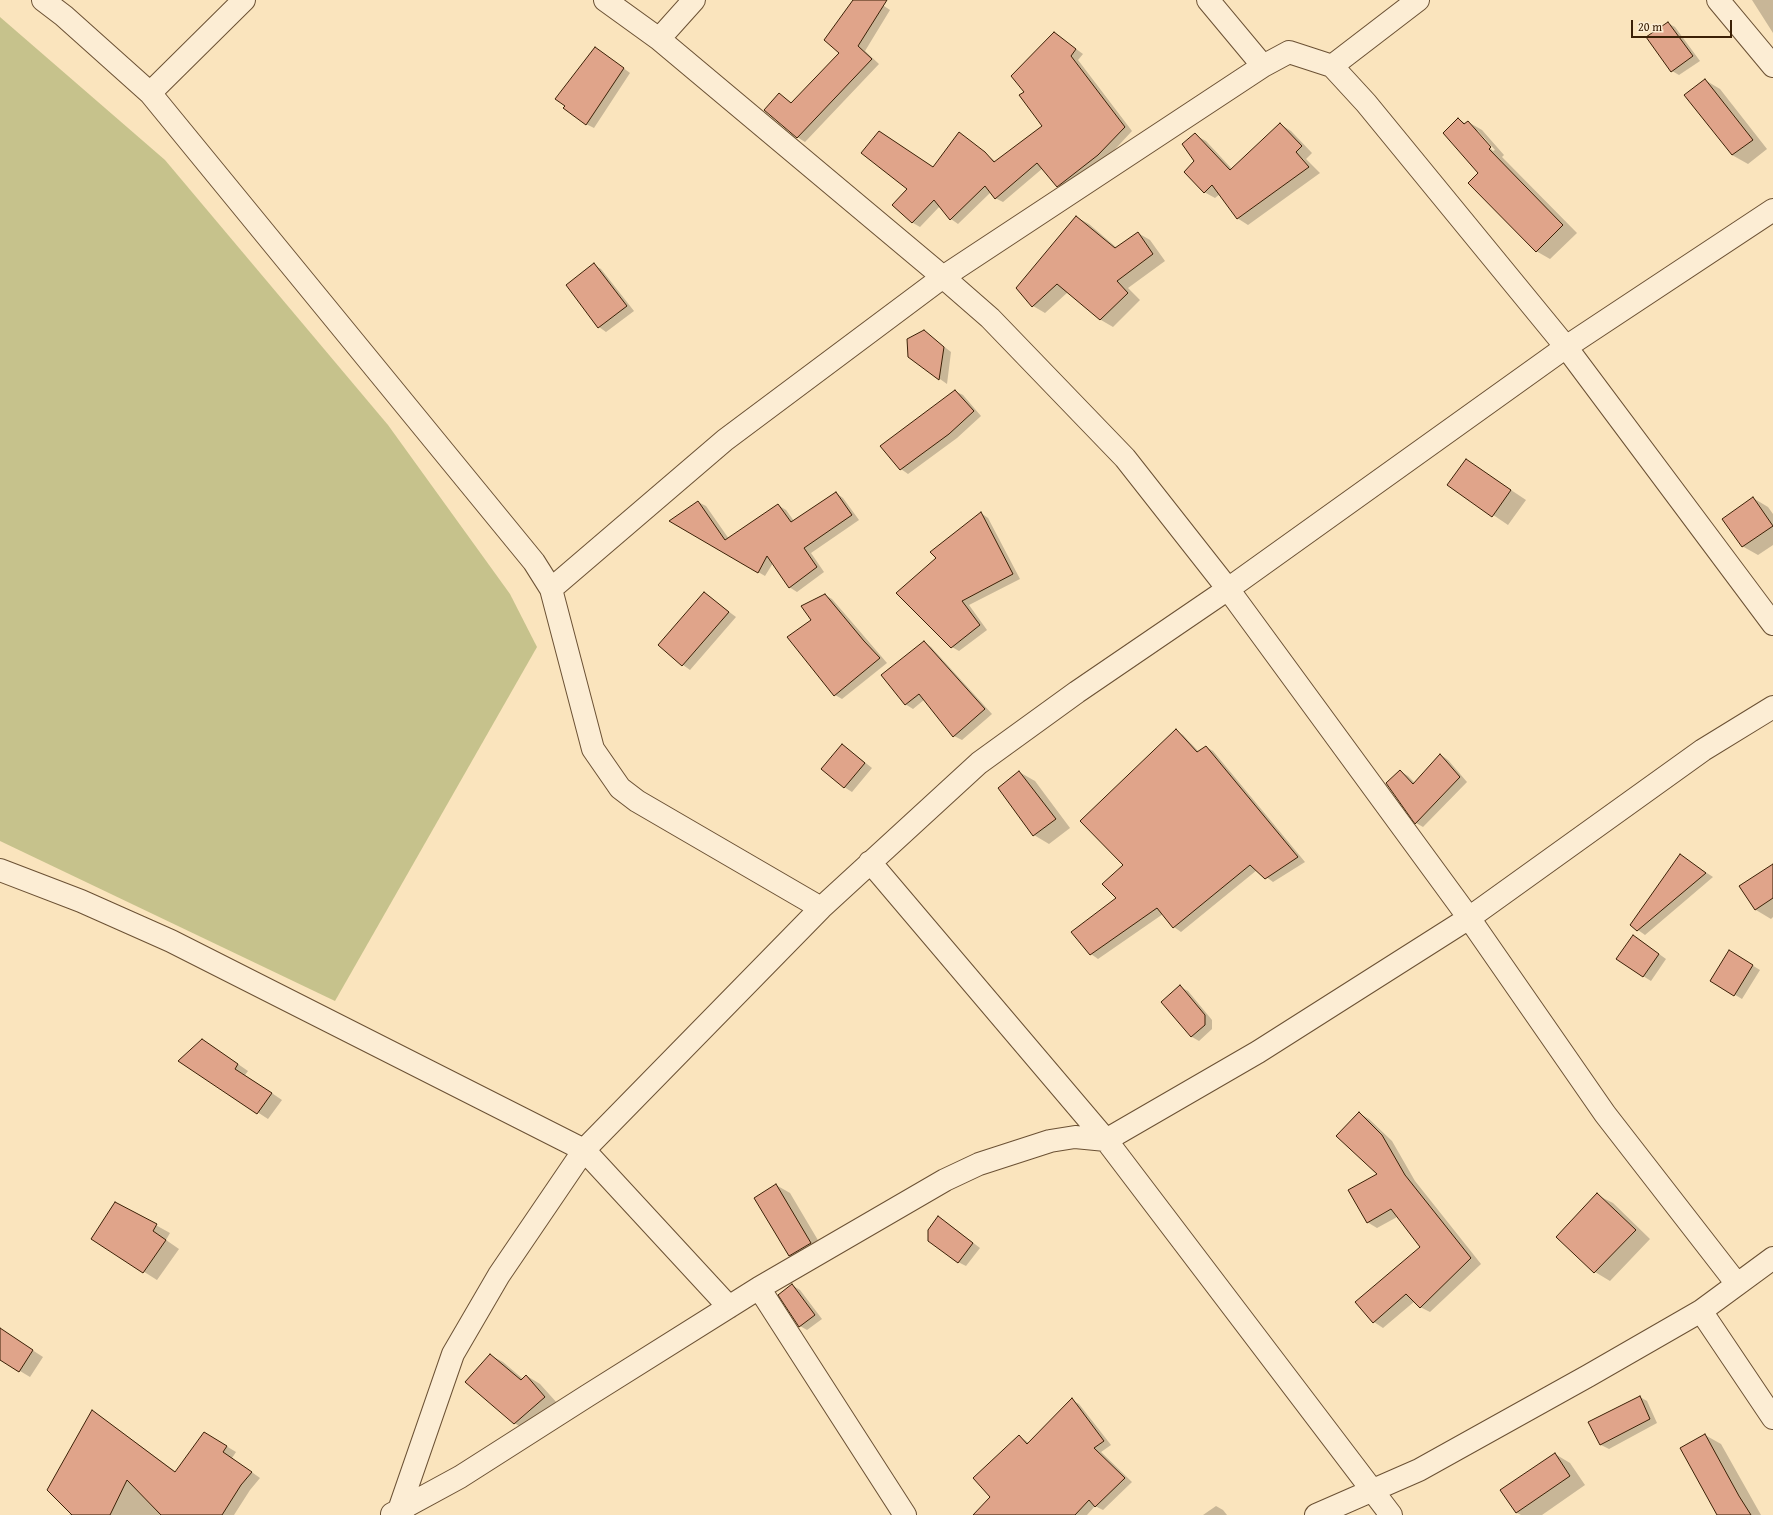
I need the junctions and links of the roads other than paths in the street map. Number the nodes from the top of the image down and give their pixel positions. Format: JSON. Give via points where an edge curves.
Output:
{"nodes":[{"id":1,"x":43,"y":0,"type":"edge"},
{"id":2,"x":244,"y":0,"type":"edge"},
{"id":3,"x":605,"y":0,"type":"edge"},
{"id":4,"x":694,"y":0,"type":"edge"},
{"id":5,"x":1208,"y":0,"type":"edge"},
{"id":6,"x":1418,"y":0,"type":"edge"},
{"id":7,"x":1718,"y":0,"type":"edge"},
{"id":8,"x":659,"y":40,"type":"junction"},
{"id":9,"x":1263,"y":66,"type":"junction"},
{"id":10,"x":1332,"y":66,"type":"junction"},
{"id":11,"x":1773,"y":66,"type":"edge"},
{"id":12,"x":150,"y":93,"type":"junction"},
{"id":13,"x":1773,"y":210,"type":"edge"},
{"id":14,"x":944,"y":277,"type":"junction"},
{"id":15,"x":1566,"y":347,"type":"junction"},
{"id":16,"x":551,"y":589,"type":"junction"},
{"id":17,"x":1228,"y":589,"type":"junction"},
{"id":18,"x":1773,"y":624,"type":"edge"},
{"id":19,"x":1773,"y":707,"type":"edge"},
{"id":20,"x":870,"y":862,"type":"junction"},
{"id":21,"x":0,"y":870,"type":"edge"},
{"id":22,"x":820,"y":908,"type":"junction"},
{"id":23,"x":1469,"y":918,"type":"junction"},
{"id":24,"x":1106,"y":1140,"type":"junction"},
{"id":25,"x":584,"y":1150,"type":"junction"},
{"id":26,"x":1773,"y":1258,"type":"edge"},
{"id":27,"x":1737,"y":1284,"type":"junction"},
{"id":28,"x":760,"y":1288,"type":"junction"},
{"id":29,"x":729,"y":1307,"type":"junction"},
{"id":30,"x":1701,"y":1311,"type":"junction"},
{"id":31,"x":1773,"y":1418,"type":"edge"},
{"id":32,"x":1373,"y":1489,"type":"junction"},
{"id":33,"x":397,"y":1513,"type":"edge"},
{"id":34,"x":905,"y":1515,"type":"edge"},
{"id":35,"x":1316,"y":1515,"type":"edge"},
{"id":36,"x":1391,"y":1515,"type":"edge"}],
"edges":[{"from":1,"to":12,"type":"street"},
{"from":2,"to":12,"type":"street"},
{"from":3,"to":8,"type":"street"},
{"from":4,"to":8,"type":"street"},
{"from":5,"to":9,"type":"street"},
{"from":6,"to":10,"type":"street"},
{"from":7,"to":11,"type":"street"},
{"from":8,"to":14,"type":"street"},
{"from":9,"to":10,"type":"street","via":[[1289,52]]},
{"from":9,"to":14,"type":"street"},
{"from":10,"to":15,"type":"street","via":[[1366,102]]},
{"from":12,"to":16,"type":"street","via":[[534,562]]},
{"from":13,"to":15,"type":"street"},
{"from":14,"to":16,"type":"street","via":[[725,440]]},
{"from":14,"to":17,"type":"street","via":[[990,318],[1124,458]]},
{"from":15,"to":17,"type":"street"},
{"from":15,"to":18,"type":"street"},
{"from":16,"to":22,"type":"street","via":[[593,749],[620,788],[637,801]]},
{"from":17,"to":20,"type":"street","via":[[1077,692],[979,763]]},
{"from":17,"to":23,"type":"street"},
{"from":19,"to":23,"type":"street","via":[[1703,750]]},
{"from":20,"to":22,"type":"street"},
{"from":20,"to":24,"type":"street"},
{"from":21,"to":25,"type":"street","via":[[81,901],[171,941]]},
{"from":22,"to":25,"type":"street"},
{"from":23,"to":24,"type":"street","via":[[1258,1052]]},
{"from":23,"to":27,"type":"street","via":[[1605,1114]]},
{"from":24,"to":28,"type":"street","via":[[1075,1137],[1050,1141],[979,1164],[945,1180]]},
{"from":24,"to":32,"type":"street"},
{"from":25,"to":29,"type":"street"},
{"from":25,"to":33,"type":"street","via":[[499,1274],[453,1354]]},
{"from":26,"to":27,"type":"street"},
{"from":27,"to":30,"type":"street"},
{"from":28,"to":29,"type":"street"},
{"from":28,"to":34,"type":"street"},
{"from":29,"to":33,"type":"street","via":[[460,1477]]},
{"from":30,"to":31,"type":"street"},
{"from":30,"to":32,"type":"street","via":[[1419,1470]]},
{"from":32,"to":35,"type":"street"},
{"from":32,"to":36,"type":"street"}]}
